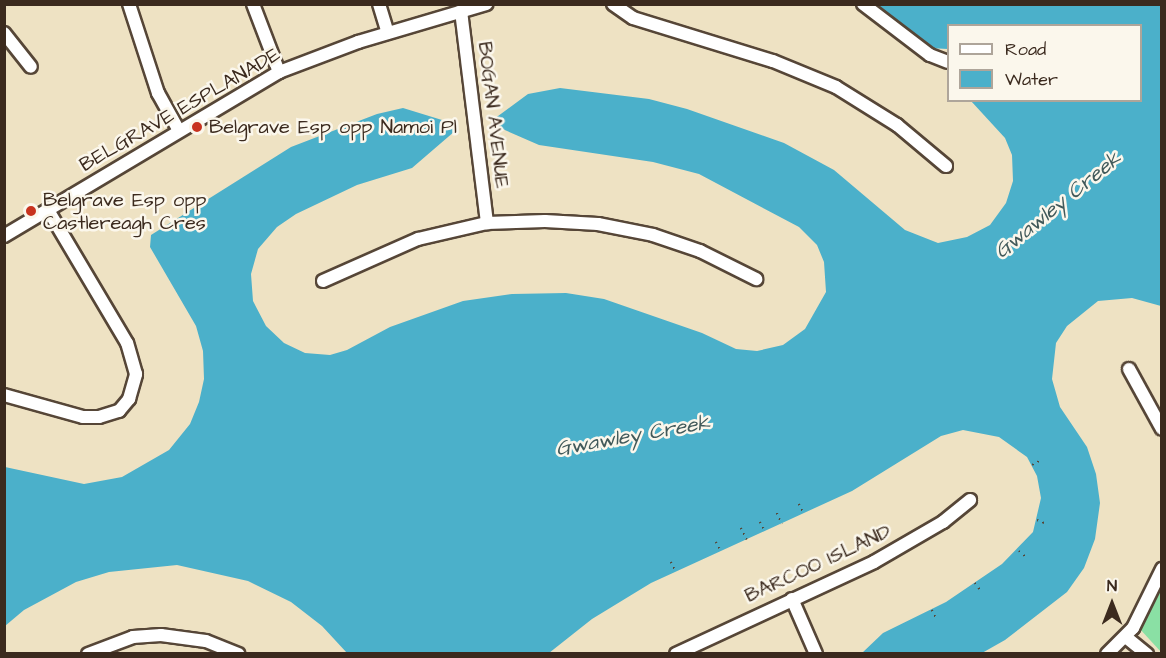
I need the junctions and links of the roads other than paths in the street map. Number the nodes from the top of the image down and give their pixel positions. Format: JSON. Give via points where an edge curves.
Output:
{"nodes":[{"id":1,"x":129,"y":4,"type":"edge"},
{"id":2,"x":253,"y":4,"type":"edge"},
{"id":3,"x":379,"y":4,"type":"edge"},
{"id":4,"x":486,"y":4,"type":"edge"},
{"id":5,"x":613,"y":4,"type":"edge"},
{"id":6,"x":863,"y":4,"type":"edge"},
{"id":7,"x":461,"y":11,"type":"junction"},
{"id":8,"x":4,"y":33,"type":"edge"},
{"id":9,"x":388,"y":33,"type":"junction"},
{"id":10,"x":947,"y":62,"type":"edge"},
{"id":11,"x":31,"y":67,"type":"dead end"},
{"id":12,"x":279,"y":72,"type":"junction"},
{"id":13,"x":178,"y":129,"type":"junction"},
{"id":14,"x":946,"y":166,"type":"dead end"},
{"id":15,"x":48,"y":210,"type":"junction"},
{"id":16,"x":487,"y":223,"type":"junction"},
{"id":17,"x":4,"y":236,"type":"edge"},
{"id":18,"x":756,"y":279,"type":"dead end"},
{"id":19,"x":323,"y":281,"type":"dead end"},
{"id":20,"x":1129,"y":369,"type":"dead end"},
{"id":21,"x":4,"y":395,"type":"edge"},
{"id":22,"x":1161,"y":429,"type":"edge"},
{"id":23,"x":970,"y":500,"type":"dead end"},
{"id":24,"x":1161,"y":569,"type":"edge"},
{"id":25,"x":792,"y":599,"type":"junction"},
{"id":26,"x":1127,"y":638,"type":"junction"},
{"id":27,"x":88,"y":654,"type":"edge"},
{"id":28,"x":239,"y":654,"type":"edge"},
{"id":29,"x":676,"y":654,"type":"edge"},
{"id":30,"x":816,"y":654,"type":"edge"},
{"id":31,"x":1107,"y":654,"type":"edge"},
{"id":32,"x":1147,"y":654,"type":"edge"}],
"edges":[{"from":1,"to":13,"type":"street","via":[[158,93]]},
{"from":2,"to":12,"type":"street"},
{"from":3,"to":9,"type":"street"},
{"from":4,"to":7,"type":"street","name":"BELGRAVE ESPLANADE"},
{"from":5,"to":14,"type":"street","via":[[633,18],[773,61],[836,87],[897,125]]},
{"from":6,"to":10,"type":"street","via":[[930,55]]},
{"from":7,"to":9,"type":"street","name":"BELGRAVE ESPLANADE"},
{"from":7,"to":16,"type":"street","name":"BOGAN AVENUE"},
{"from":8,"to":11,"type":"street"},
{"from":9,"to":12,"type":"street","name":"BELGRAVE ESPLANADE"},
{"from":12,"to":13,"type":"street","name":"BELGRAVE ESPLANADE"},
{"from":13,"to":15,"type":"street","name":"BELGRAVE ESPLANADE"},
{"from":15,"to":17,"type":"street","name":"BELGRAVE ESPLANADE"},
{"from":15,"to":21,"type":"street","via":[[128,343],[136,374],[129,399],[119,411],[99,417],[83,417]]},
{"from":16,"to":18,"type":"street","via":[[545,221],[631,231],[700,251]]},
{"from":16,"to":19,"type":"street","via":[[418,239]]},
{"from":20,"to":22,"type":"street"},
{"from":23,"to":25,"type":"street","name":"BARCOO ISLAND","via":[[908,543]]},
{"from":24,"to":26,"type":"street"},
{"from":25,"to":29,"type":"street","name":"BARCOO ISLAND"},
{"from":25,"to":30,"type":"street"},
{"from":26,"to":31,"type":"street"},
{"from":26,"to":32,"type":"street"},
{"from":27,"to":28,"type":"street","via":[[133,637],[161,635],[206,640]]}]}
